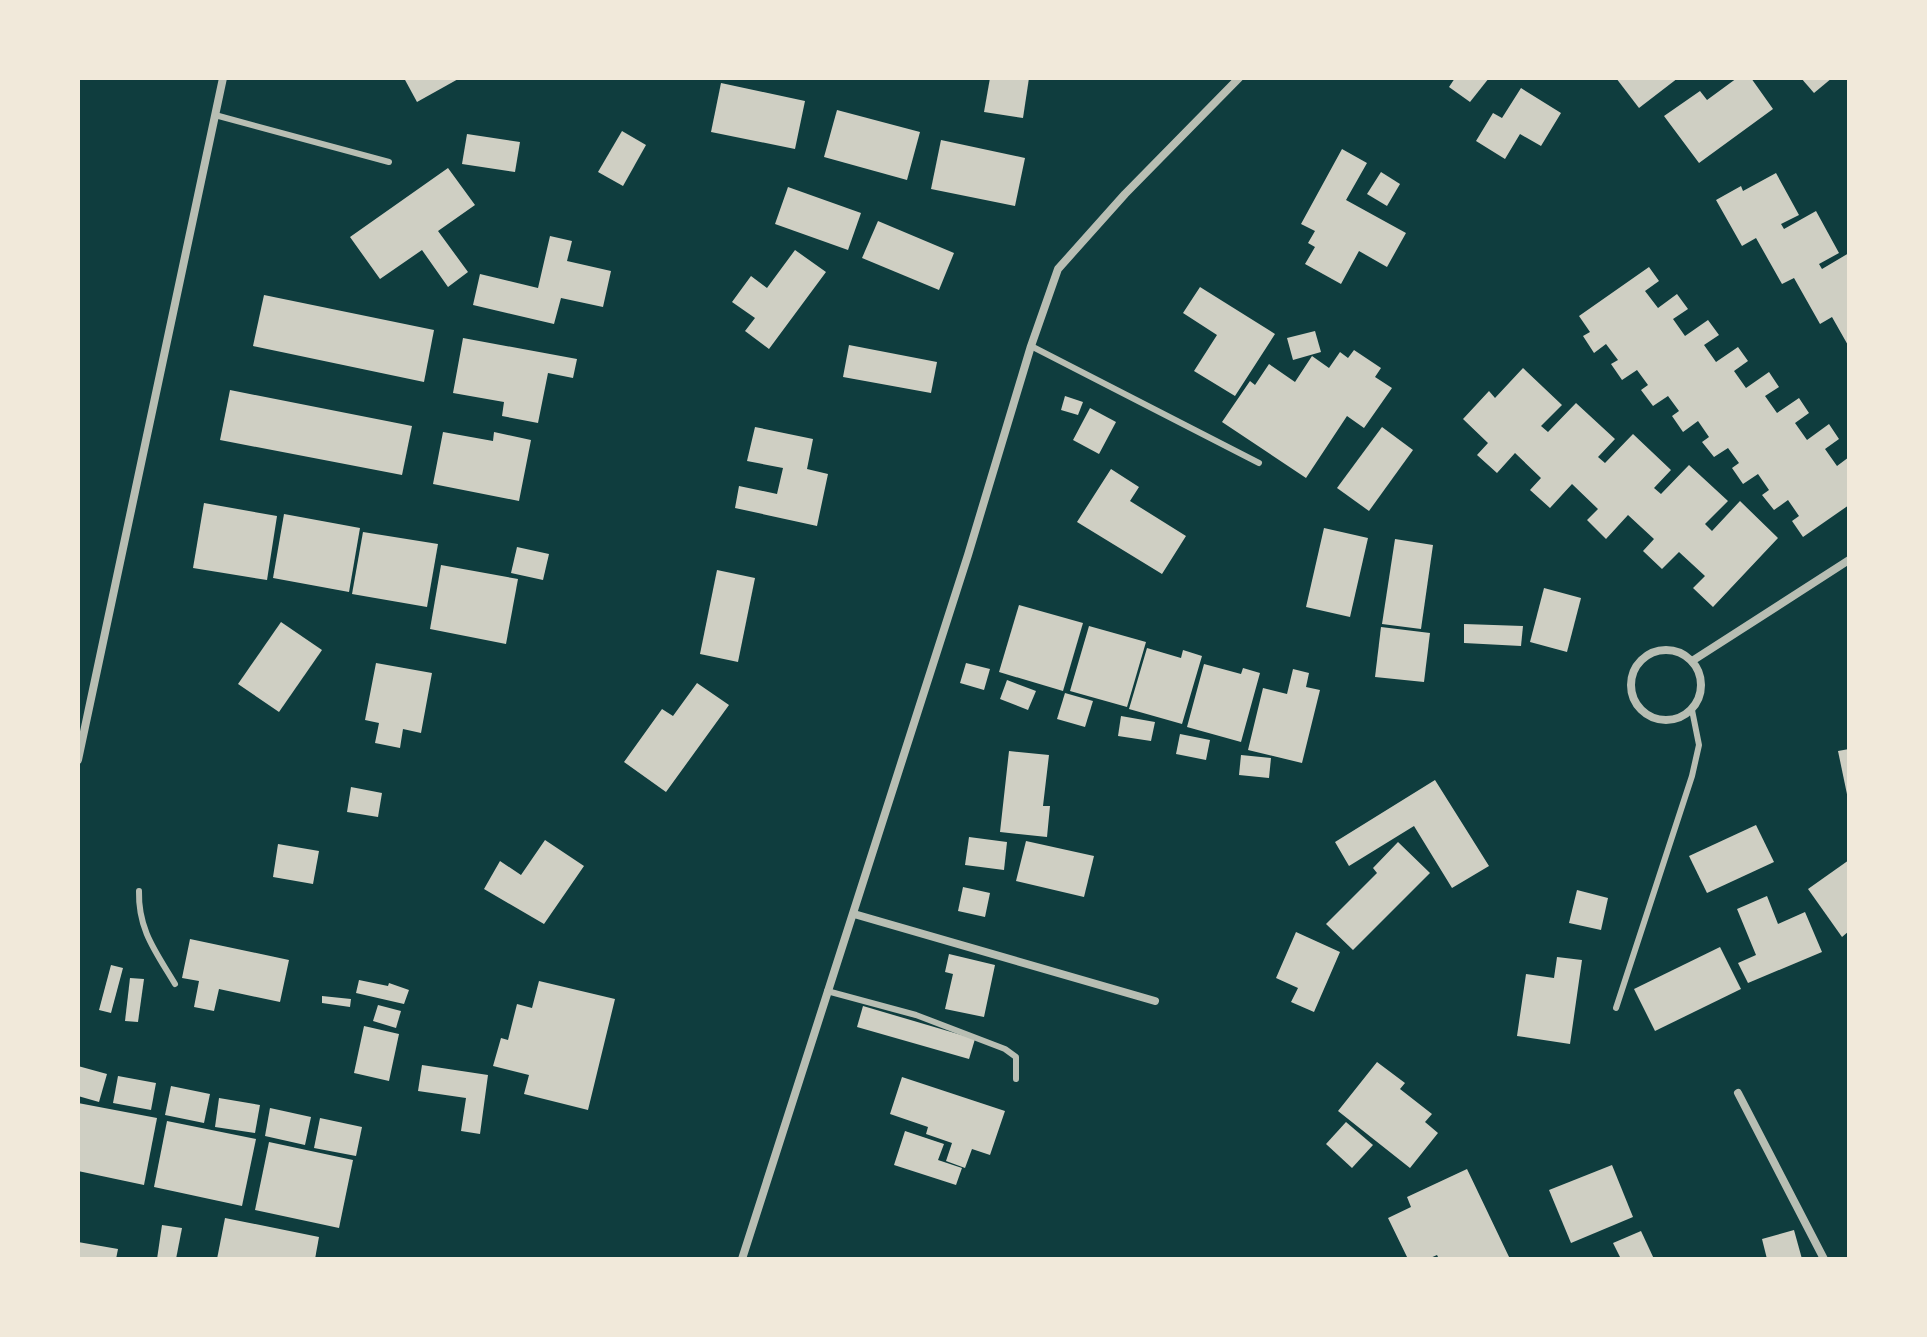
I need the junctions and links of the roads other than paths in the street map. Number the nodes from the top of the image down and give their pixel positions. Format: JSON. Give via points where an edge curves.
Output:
{"nodes":[{"id":1,"x":223,"y":78,"type":"edge"},
{"id":2,"x":1239,"y":78,"type":"edge"},
{"id":3,"x":215,"y":115,"type":"junction"},
{"id":4,"x":389,"y":162,"type":"dead end"},
{"id":5,"x":1031,"y":346,"type":"junction"},
{"id":6,"x":1259,"y":463,"type":"dead end"},
{"id":7,"x":1849,"y":560,"type":"edge"},
{"id":8,"x":1692,"y":661,"type":"junction"},
{"id":9,"x":1692,"y":710,"type":"junction"},
{"id":10,"x":78,"y":760,"type":"edge"},
{"id":11,"x":139,"y":891,"type":"dead end"},
{"id":12,"x":854,"y":914,"type":"junction"},
{"id":13,"x":175,"y":984,"type":"dead end"},
{"id":14,"x":827,"y":991,"type":"junction"},
{"id":15,"x":1155,"y":1001,"type":"dead end"},
{"id":16,"x":1616,"y":1008,"type":"dead end"},
{"id":17,"x":1016,"y":1079,"type":"dead end"},
{"id":18,"x":1738,"y":1093,"type":"dead end"},
{"id":19,"x":742,"y":1259,"type":"edge"},
{"id":20,"x":1824,"y":1259,"type":"edge"}],
"edges":[{"from":1,"to":3,"type":"street"},
{"from":2,"to":5,"type":"street","via":[[1058,269]]},
{"from":3,"to":4,"type":"lane"},
{"from":3,"to":10,"type":"street"},
{"from":5,"to":6,"type":"lane"},
{"from":5,"to":12,"type":"street"},
{"from":7,"to":8,"type":"street"},
{"from":8,"to":9,"type":"street","via":[[1701,677],[1701,694]]},
{"from":8,"to":9,"type":"street","via":[[1673,650],[1658,650],[1635,668],[1631,681],[1633,699],[1643,713],[1677,719]]},
{"from":9,"to":16,"type":"lane","via":[[1699,745],[1692,776]]},
{"from":11,"to":13,"type":"lane","via":[[138,912],[148,938]]},
{"from":12,"to":14,"type":"street"},
{"from":12,"to":15,"type":"street"},
{"from":14,"to":17,"type":"lane","via":[[916,1015],[1005,1049],[1016,1057]]},
{"from":14,"to":19,"type":"street"},
{"from":18,"to":20,"type":"street"}]}
